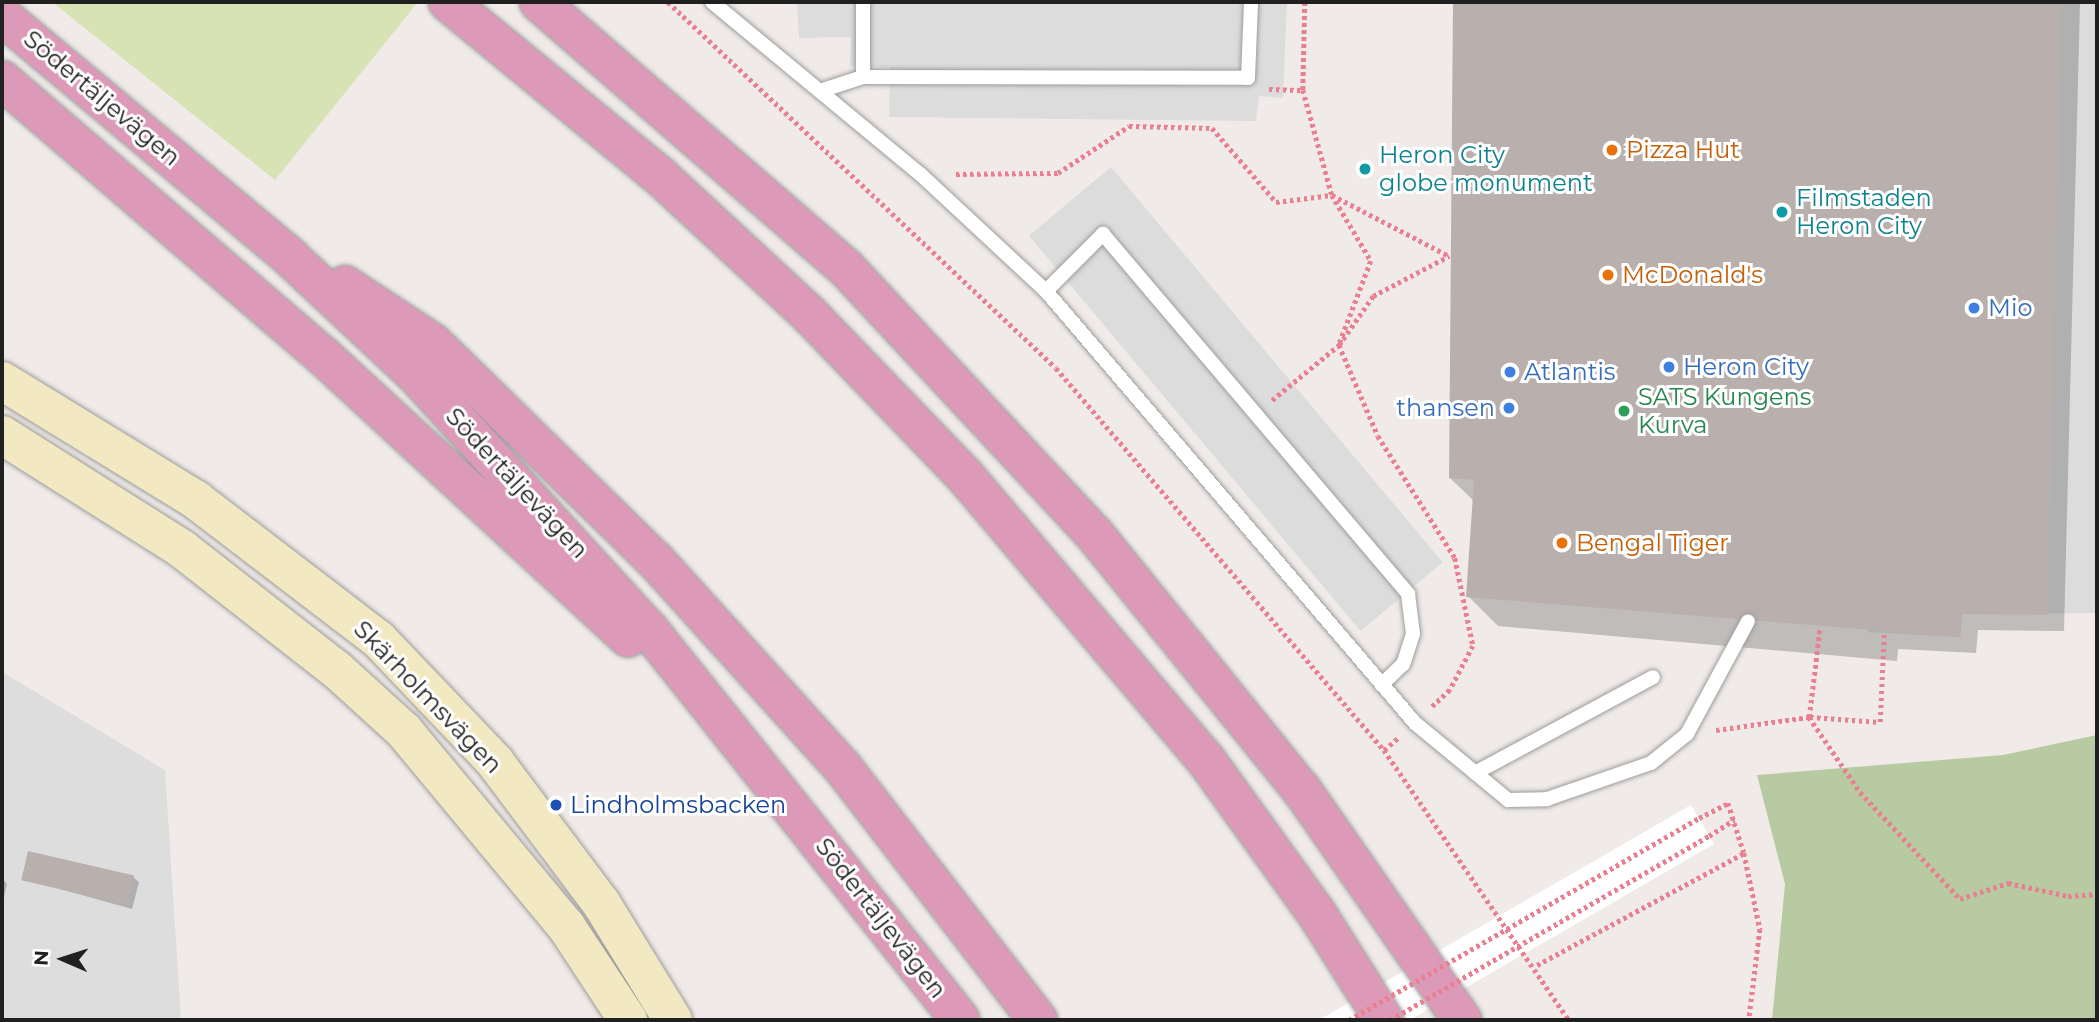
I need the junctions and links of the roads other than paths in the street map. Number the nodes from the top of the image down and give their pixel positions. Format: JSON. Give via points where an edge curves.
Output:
{"nodes":[{"id":1,"x":449,"y":2,"type":"edge"},
{"id":2,"x":539,"y":2,"type":"edge"},
{"id":3,"x":712,"y":2,"type":"edge"},
{"id":4,"x":863,"y":2,"type":"edge"},
{"id":5,"x":1251,"y":2,"type":"edge"},
{"id":6,"x":2,"y":16,"type":"edge"},
{"id":7,"x":863,"y":77,"type":"junction"},
{"id":8,"x":2,"y":80,"type":"edge"},
{"id":9,"x":823,"y":90,"type":"junction"},
{"id":10,"x":290,"y":257,"type":"junction"},
{"id":11,"x":1046,"y":291,"type":"junction"},
{"id":12,"x":2,"y":381,"type":"edge"},
{"id":13,"x":2,"y":435,"type":"edge"},
{"id":14,"x":1748,"y":621,"type":"dead end"},
{"id":15,"x":1653,"y":677,"type":"dead end"},
{"id":16,"x":1381,"y":685,"type":"junction"},
{"id":17,"x":730,"y":726,"type":"junction"},
{"id":18,"x":1475,"y":772,"type":"junction"},
{"id":19,"x":628,"y":1020,"type":"edge"},
{"id":20,"x":673,"y":1020,"type":"edge"},
{"id":21,"x":960,"y":1020,"type":"edge"},
{"id":22,"x":1038,"y":1020,"type":"edge"},
{"id":23,"x":1384,"y":1020,"type":"edge"},
{"id":24,"x":1462,"y":1020,"type":"edge"}],
"edges":[{"from":1,"to":23,"type":"highway","via":[[661,177],[810,315],[965,476],[1206,760],[1317,914]]},
{"from":2,"to":24,"type":"highway","via":[[846,268],[1095,535],[1309,800]]},
{"from":3,"to":9,"type":"lane"},
{"from":4,"to":7,"type":"lane"},
{"from":5,"to":7,"type":"lane","via":[[1248,78]]},
{"from":6,"to":10,"type":"highway","name":"Södertäljevägen"},
{"from":7,"to":9,"type":"lane"},
{"from":8,"to":17,"type":"highway","via":[[321,354],[461,489]]},
{"from":9,"to":11,"type":"lane"},
{"from":10,"to":17,"type":"highway","name":"Södertäljevägen","via":[[417,376],[535,499]]},
{"from":10,"to":22,"type":"highway","via":[[363,295],[433,343],[656,561],[843,768]]},
{"from":11,"to":16,"type":"lane"},
{"from":11,"to":16,"type":"lane","via":[[1103,234],[1408,594],[1413,634],[1403,664]]},
{"from":12,"to":20,"type":"main road","name":"Skärholmsvägen","via":[[196,500],[379,640],[495,762],[601,903]]},
{"from":13,"to":19,"type":"main road","name":"Skärholmsvägen","via":[[182,549],[337,670],[404,732],[566,926]]},
{"from":14,"to":18,"type":"lane","via":[[1687,734],[1651,763],[1547,799],[1508,800]]},
{"from":15,"to":18,"type":"lane"},
{"from":16,"to":18,"type":"lane","via":[[1415,723]]},
{"from":17,"to":21,"type":"highway","name":"Södertäljevägen"}]}
